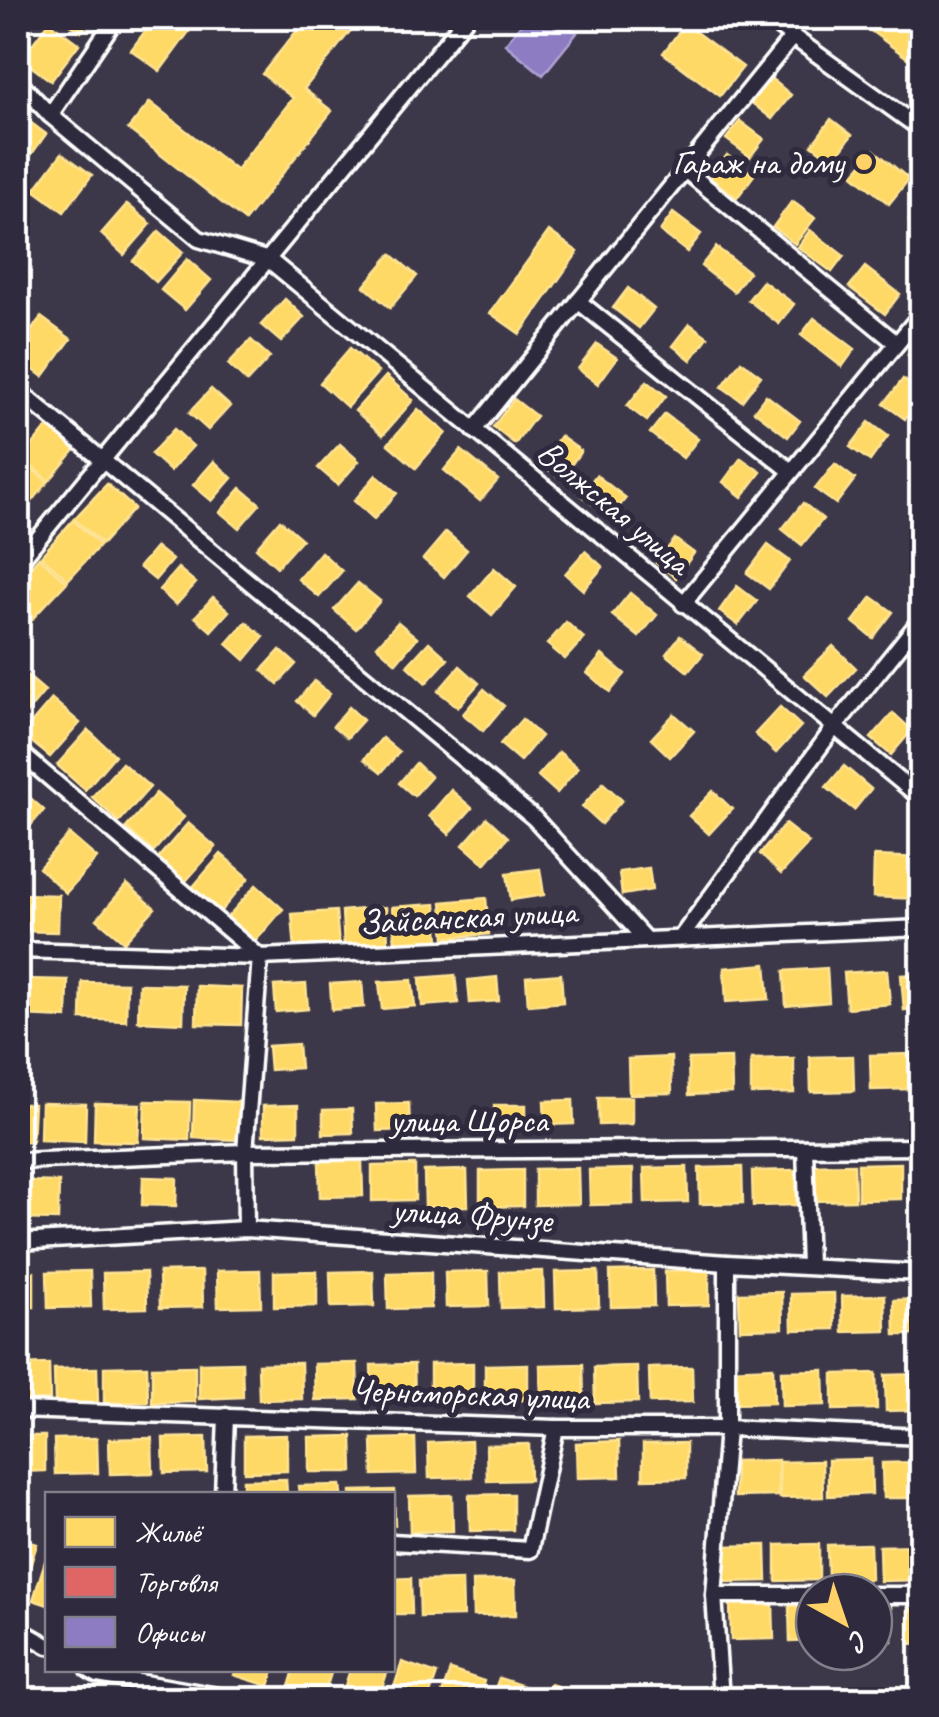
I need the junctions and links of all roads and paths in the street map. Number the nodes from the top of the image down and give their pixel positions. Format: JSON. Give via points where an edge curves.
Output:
{"nodes":[{"id":1,"x":116,"y":18,"type":"edge"},
{"id":2,"x":466,"y":18,"type":"edge"},
{"id":3,"x":768,"y":18,"type":"edge"},
{"id":4,"x":793,"y":36,"type":"junction"},
{"id":5,"x":18,"y":81,"type":"edge"},
{"id":6,"x":50,"y":115,"type":"junction"},
{"id":7,"x":922,"y":130,"type":"edge"},
{"id":8,"x":685,"y":170,"type":"junction"},
{"id":9,"x":269,"y":260,"type":"junction"},
{"id":10,"x":578,"y":300,"type":"junction"},
{"id":11,"x":922,"y":312,"type":"edge"},
{"id":12,"x":896,"y":343,"type":"junction"},
{"id":13,"x":18,"y":390,"type":"edge"},
{"id":14,"x":474,"y":430,"type":"junction"},
{"id":15,"x":102,"y":458,"type":"junction"},
{"id":16,"x":791,"y":472,"type":"junction"},
{"id":17,"x":18,"y":563,"type":"edge"},
{"id":18,"x":682,"y":604,"type":"junction"},
{"id":19,"x":922,"y":618,"type":"edge"},
{"id":20,"x":833,"y":729,"type":"junction"},
{"id":21,"x":18,"y":751,"type":"edge"},
{"id":22,"x":922,"y":799,"type":"edge"},
{"id":23,"x":922,"y":928,"type":"edge"},
{"id":24,"x":682,"y":936,"type":"junction"},
{"id":25,"x":644,"y":938,"type":"junction"},
{"id":26,"x":18,"y":950,"type":"edge"},
{"id":27,"x":260,"y":957,"type":"junction"},
{"id":28,"x":922,"y":1147,"type":"edge"},
{"id":29,"x":805,"y":1148,"type":"junction"},
{"id":30,"x":245,"y":1152,"type":"junction"},
{"id":31,"x":18,"y":1161,"type":"edge"},
{"id":32,"x":246,"y":1230,"type":"junction"},
{"id":33,"x":18,"y":1242,"type":"edge"},
{"id":34,"x":727,"y":1263,"type":"junction"},
{"id":35,"x":809,"y":1266,"type":"junction"},
{"id":36,"x":922,"y":1273,"type":"edge"},
{"id":37,"x":18,"y":1410,"type":"edge"},
{"id":38,"x":226,"y":1416,"type":"junction"},
{"id":39,"x":556,"y":1428,"type":"junction"},
{"id":40,"x":727,"y":1428,"type":"junction"},
{"id":41,"x":922,"y":1437,"type":"edge"},
{"id":42,"x":223,"y":1492,"type":"edge"},
{"id":43,"x":395,"y":1542,"type":"edge"},
{"id":44,"x":714,"y":1595,"type":"junction"},
{"id":45,"x":794,"y":1595,"type":"edge"},
{"id":46,"x":894,"y":1595,"type":"edge"},
{"id":47,"x":922,"y":1596,"type":"edge"},
{"id":48,"x":18,"y":1629,"type":"edge"},
{"id":49,"x":45,"y":1644,"type":"edge"},
{"id":50,"x":94,"y":1672,"type":"edge"},
{"id":51,"x":241,"y":1700,"type":"edge"},
{"id":52,"x":721,"y":1700,"type":"edge"}],
"edges":[{"from":1,"to":6,"type":"street"},
{"from":2,"to":9,"type":"street"},
{"from":3,"to":4,"type":"street"},
{"from":4,"to":7,"type":"street"},
{"from":4,"to":8,"type":"street"},
{"from":5,"to":6,"type":"street"},
{"from":6,"to":9,"type":"street","via":[[198,240]]},
{"from":8,"to":10,"type":"street"},
{"from":8,"to":12,"type":"street"},
{"from":9,"to":14,"type":"street","name":"Волжская улица"},
{"from":9,"to":15,"type":"street"},
{"from":10,"to":14,"type":"street"},
{"from":10,"to":16,"type":"street"},
{"from":11,"to":12,"type":"street"},
{"from":12,"to":16,"type":"street"},
{"from":13,"to":15,"type":"street"},
{"from":14,"to":18,"type":"street","name":"Волжская улица"},
{"from":15,"to":17,"type":"street"},
{"from":15,"to":25,"type":"street","via":[[534,818]]},
{"from":16,"to":18,"type":"street"},
{"from":18,"to":20,"type":"street","name":"Волжская улица"},
{"from":19,"to":20,"type":"street"},
{"from":20,"to":22,"type":"street","name":"Волжская улица"},
{"from":20,"to":24,"type":"street"},
{"from":21,"to":27,"type":"street"},
{"from":23,"to":24,"type":"street","name":"Зайсанская улица"},
{"from":24,"to":25,"type":"street","name":"Зайсанская улица"},
{"from":25,"to":27,"type":"street","name":"Зайсанская улица"},
{"from":26,"to":27,"type":"street","name":"Зайсанская улица"},
{"from":27,"to":30,"type":"street"},
{"from":28,"to":29,"type":"street","name":"улица Щорса"},
{"from":29,"to":30,"type":"street","name":"улица Щорса"},
{"from":29,"to":35,"type":"street"},
{"from":30,"to":31,"type":"street","name":"улица Щорса"},
{"from":30,"to":32,"type":"street"},
{"from":32,"to":33,"type":"street","name":"улица Фрунзе"},
{"from":32,"to":34,"type":"street","name":"улица Фрунзе"},
{"from":34,"to":35,"type":"street","name":"улица Фрунзе"},
{"from":34,"to":40,"type":"street"},
{"from":35,"to":36,"type":"street","name":"улица Фрунзе"},
{"from":37,"to":38,"type":"street","name":"Черноморская улица"},
{"from":38,"to":39,"type":"street","name":"Черноморская улица"},
{"from":38,"to":42,"type":"street"},
{"from":39,"to":40,"type":"street","name":"Черноморская улица"},
{"from":39,"to":43,"type":"street","via":[[530,1550]]},
{"from":40,"to":41,"type":"street","name":"Черноморская улица"},
{"from":40,"to":44,"type":"street"},
{"from":44,"to":45,"type":"street"},
{"from":44,"to":52,"type":"street"},
{"from":46,"to":47,"type":"street"},
{"from":48,"to":49,"type":"street"},
{"from":50,"to":51,"type":"street"}]}
